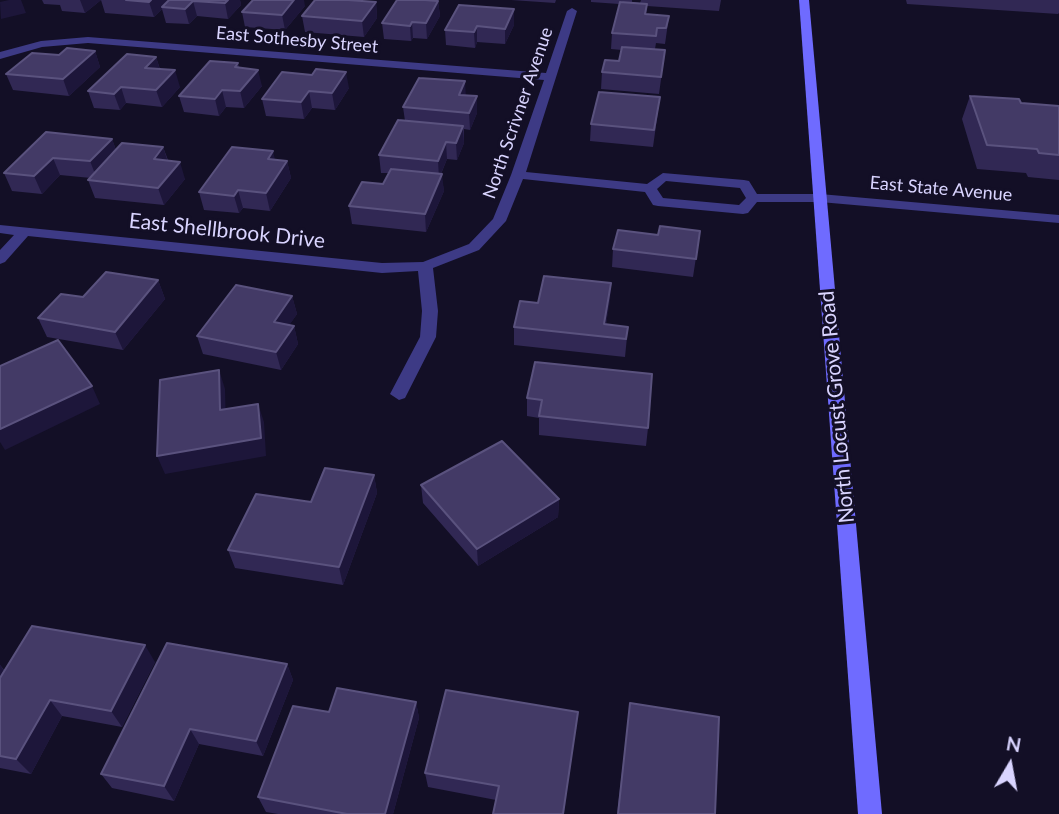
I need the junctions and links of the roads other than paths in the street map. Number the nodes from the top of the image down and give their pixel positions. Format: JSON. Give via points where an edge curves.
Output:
{"nodes":[{"id":1,"x":804,"y":0,"type":"edge"},
{"id":2,"x":572,"y":11,"type":"dead end"},
{"id":3,"x":0,"y":56,"type":"edge"},
{"id":4,"x":550,"y":77,"type":"junction"},
{"id":5,"x":518,"y":175,"type":"junction"},
{"id":6,"x":650,"y":188,"type":"junction"},
{"id":7,"x":753,"y":198,"type":"junction"},
{"id":8,"x":820,"y":198,"type":"junction"},
{"id":9,"x":1059,"y":219,"type":"edge"},
{"id":10,"x":0,"y":229,"type":"edge"},
{"id":11,"x":25,"y":231,"type":"junction"},
{"id":12,"x":0,"y":259,"type":"edge"},
{"id":13,"x":425,"y":266,"type":"junction"},
{"id":14,"x":399,"y":394,"type":"dead end"},
{"id":15,"x":870,"y":814,"type":"edge"}],
"edges":[{"from":1,"to":8,"type":"main road","name":"North Locust Grove Road"},
{"from":2,"to":4,"type":"street","name":"North Scrivner Avenue"},
{"from":3,"to":4,"type":"street","name":"East Sothesby Street","via":[[41,44],[88,40]]},
{"from":4,"to":5,"type":"street","name":"North Scrivner Avenue"},
{"from":5,"to":6,"type":"street"},
{"from":5,"to":13,"type":"street","name":"North Scrivner Avenue","via":[[499,221],[474,247]]},
{"from":6,"to":7,"type":"street","via":[[663,177],[744,184]]},
{"from":6,"to":7,"type":"street","via":[[658,202],[743,209]]},
{"from":7,"to":8,"type":"street"},
{"from":8,"to":9,"type":"street","name":"East State Avenue"},
{"from":8,"to":15,"type":"main road","name":"North Locust Grove Road"},
{"from":10,"to":11,"type":"street","name":"East Shellbrook Drive"},
{"from":11,"to":12,"type":"street"},
{"from":11,"to":13,"type":"street","name":"East Shellbrook Drive","via":[[382,268]]},
{"from":13,"to":14,"type":"street","via":[[428,337]]}]}
